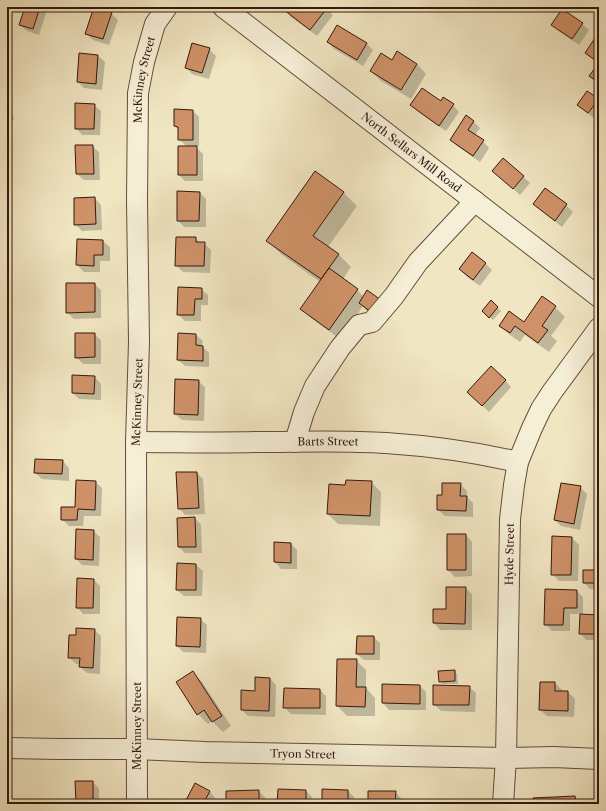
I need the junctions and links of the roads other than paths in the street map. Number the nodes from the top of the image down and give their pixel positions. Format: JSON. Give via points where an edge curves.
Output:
{"nodes":[{"id":1,"x":167,"y":7,"type":"edge"},
{"id":2,"x":224,"y":7,"type":"edge"},
{"id":3,"x":475,"y":201,"type":"junction"},
{"id":4,"x":599,"y":297,"type":"edge"},
{"id":5,"x":599,"y":328,"type":"edge"},
{"id":6,"x":136,"y":442,"type":"junction"},
{"id":7,"x":295,"y":442,"type":"junction"},
{"id":8,"x":518,"y":462,"type":"junction"},
{"id":9,"x":7,"y":748,"type":"edge"},
{"id":10,"x":136,"y":749,"type":"junction"},
{"id":11,"x":506,"y":758,"type":"junction"},
{"id":12,"x":599,"y":759,"type":"edge"},
{"id":13,"x":137,"y":804,"type":"edge"},
{"id":14,"x":503,"y":804,"type":"edge"}],
"edges":[{"from":1,"to":6,"type":"street","name":"McKinney Street","via":[[155,24],[138,93],[139,342]]},
{"from":2,"to":3,"type":"street","name":"North Sellars Mill Road"},
{"from":3,"to":4,"type":"street","name":"North Sellars Mill Road"},
{"from":3,"to":7,"type":"street","via":[[418,262],[372,322],[359,325],[340,348],[315,386]]},
{"from":5,"to":8,"type":"street","name":"Hyde Street","via":[[545,403]]},
{"from":6,"to":7,"type":"street","name":"Barts Street"},
{"from":6,"to":10,"type":"street","name":"McKinney Street"},
{"from":7,"to":8,"type":"street","name":"Barts Street","via":[[385,442],[488,455]]},
{"from":8,"to":11,"type":"street","name":"Hyde Street","via":[[510,519]]},
{"from":9,"to":10,"type":"street","name":"Tryon Street"},
{"from":10,"to":11,"type":"street","name":"Tryon Street"},
{"from":10,"to":13,"type":"street","name":"McKinney Street"},
{"from":11,"to":12,"type":"street","name":"Tryon Street"},
{"from":11,"to":14,"type":"street","name":"Hyde Street"}]}
